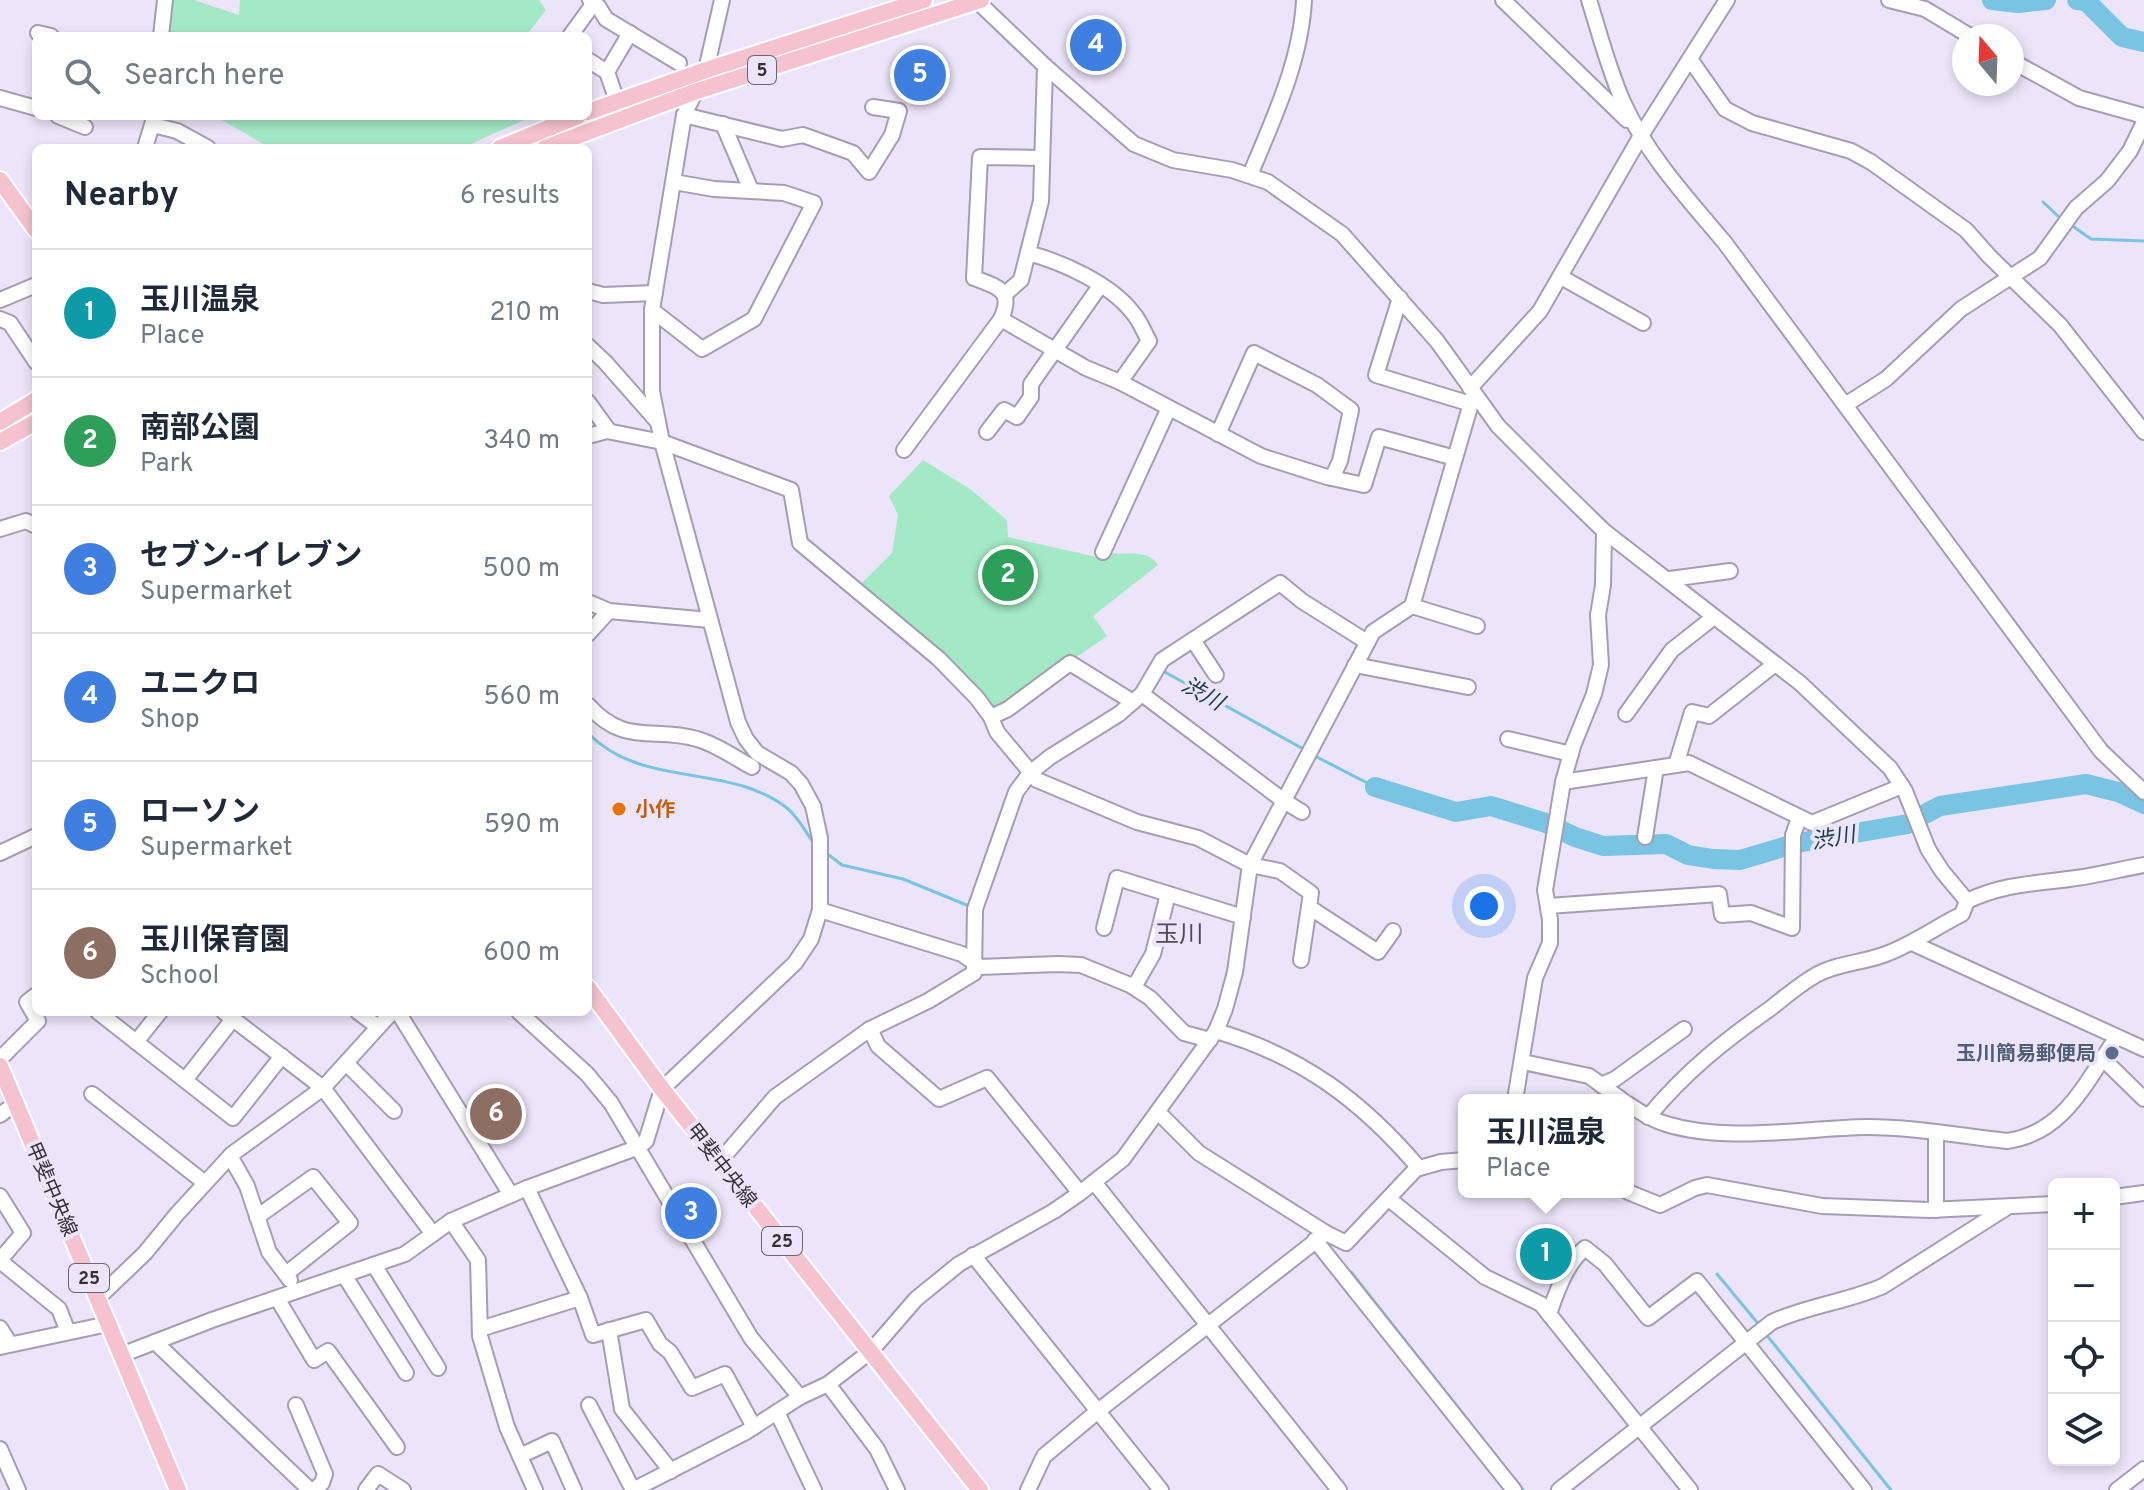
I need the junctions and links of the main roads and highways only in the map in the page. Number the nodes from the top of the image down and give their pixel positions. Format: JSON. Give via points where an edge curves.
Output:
{"nodes":[{"id":1,"x":924,"y":0,"type":"edge"},
{"id":2,"x":978,"y":0,"type":"edge"},
{"id":3,"x":592,"y":110,"type":"edge"},
{"id":4,"x":568,"y":120,"type":"edge"},
{"id":5,"x":510,"y":144,"type":"edge"},
{"id":6,"x":556,"y":144,"type":"edge"},
{"id":7,"x":0,"y":180,"type":"edge"},
{"id":8,"x":32,"y":224,"type":"edge"},
{"id":9,"x":32,"y":402,"type":"edge"},
{"id":10,"x":0,"y":422,"type":"edge"},
{"id":11,"x":32,"y":424,"type":"edge"},
{"id":12,"x":0,"y":442,"type":"edge"},
{"id":13,"x":592,"y":993,"type":"edge"},
{"id":14,"x":0,"y":1068,"type":"edge"},
{"id":15,"x":178,"y":1490,"type":"edge"},
{"id":16,"x":980,"y":1490,"type":"edge"}],
"edges":[{"from":1,"to":3,"type":"main road","number":"5"},
{"from":2,"to":6,"type":"main road","number":"5","via":[[694,92]]},
{"from":4,"to":5,"type":"main road"},
{"from":7,"to":8,"type":"main road"},
{"from":9,"to":10,"type":"main road"},
{"from":11,"to":12,"type":"main road"},
{"from":13,"to":16,"type":"main road","name":"甲斐中央線","number":"25"},
{"from":14,"to":15,"type":"main road","name":"甲斐中央線","number":"25"}]}
